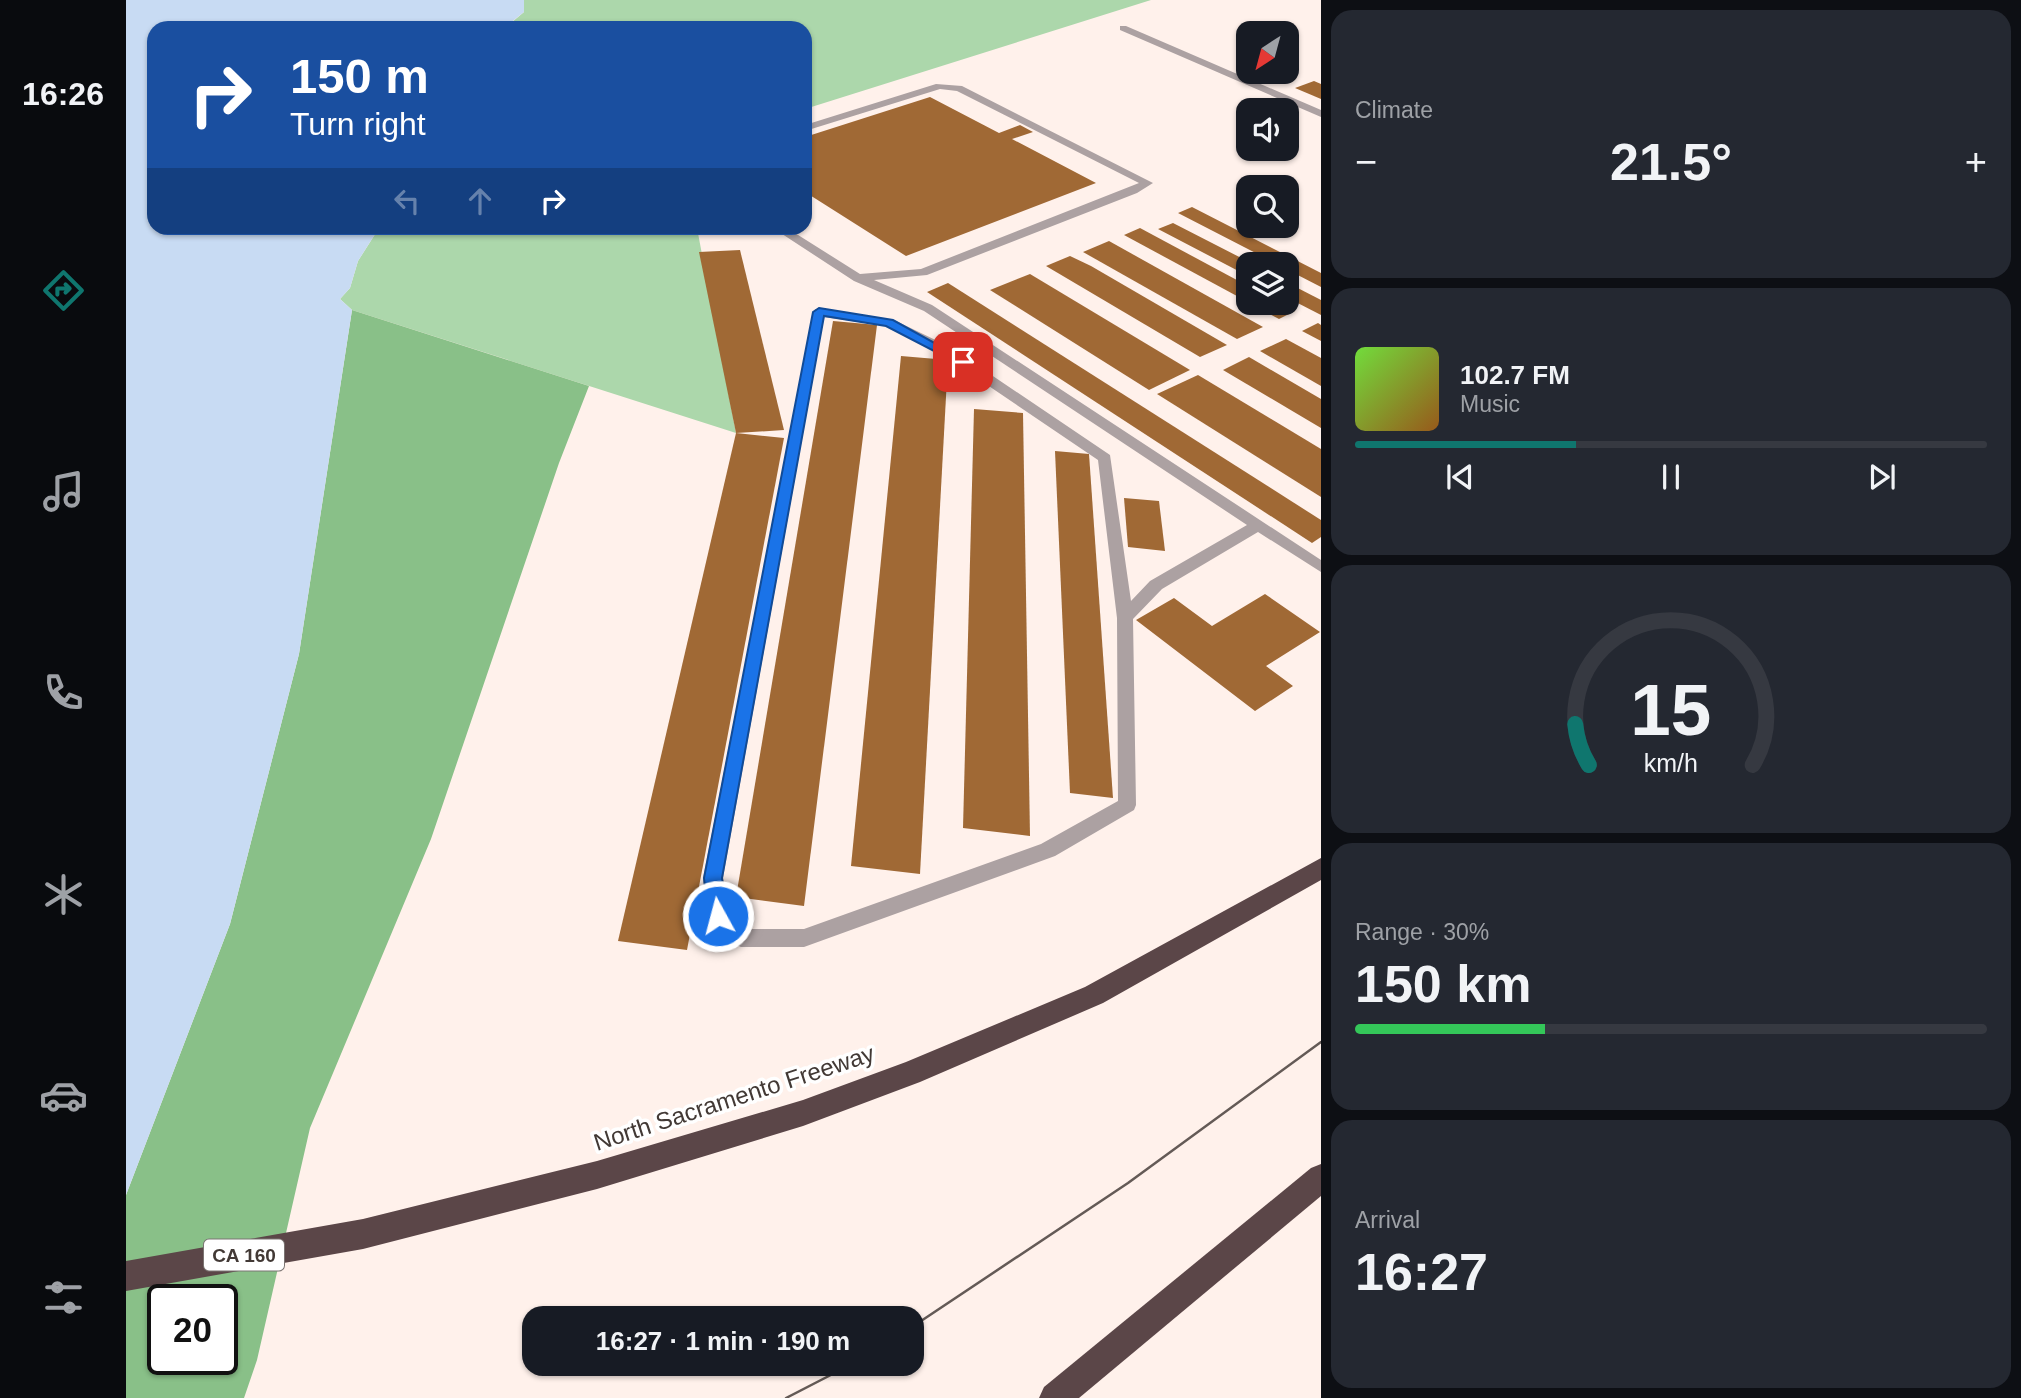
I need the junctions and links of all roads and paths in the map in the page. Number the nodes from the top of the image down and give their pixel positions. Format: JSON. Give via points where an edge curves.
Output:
{"nodes":[{"id":1,"x":1123,"y":28,"type":"dead end"},
{"id":2,"x":1321,"y":114,"type":"edge"},
{"id":3,"x":812,"y":126,"type":"edge"},
{"id":4,"x":791,"y":235,"type":"edge"},
{"id":5,"x":858,"y":278,"type":"junction"},
{"id":6,"x":1258,"y":526,"type":"junction"},
{"id":7,"x":1321,"y":567,"type":"edge"},
{"id":8,"x":1125,"y":618,"type":"junction"},
{"id":9,"x":1321,"y":868,"type":"edge"},
{"id":10,"x":1320,"y":1180,"type":"edge"},
{"id":11,"x":126,"y":1276,"type":"edge"},
{"id":12,"x":1055,"y":1398,"type":"edge"}],
"edges":[{"from":1,"to":2,"type":"lane"},
{"from":3,"to":5,"type":"lane","via":[[939,86],[959,88],[1147,183],[923,272]]},
{"from":4,"to":5,"type":"lane"},
{"from":5,"to":6,"type":"lane","via":[[928,308]]},
{"from":6,"to":7,"type":"lane"},
{"from":6,"to":8,"type":"lane","via":[[1156,585]]},
{"from":8,"to":8,"type":"lane","via":[[1127,805],[1048,850],[804,937],[741,938],[718,916],[713,878],[819,312],[889,323],[945,350],[1105,458]]},
{"from":9,"to":11,"type":"highway","name":"North Sacramento Freeway","number":"CA 160","via":[[1094,995],[911,1073],[803,1112],[597,1175],[363,1234]]},
{"from":10,"to":12,"type":"highway"}]}
